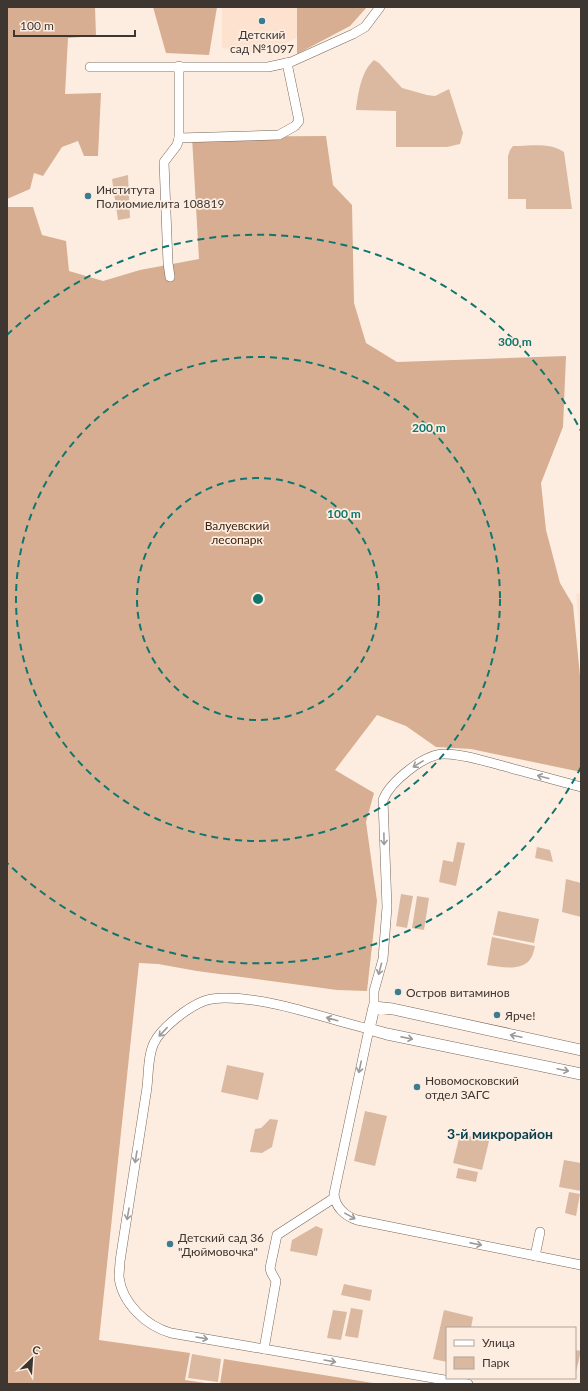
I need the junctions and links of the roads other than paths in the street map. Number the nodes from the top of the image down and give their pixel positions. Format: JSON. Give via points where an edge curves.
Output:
{"nodes":[{"id":1,"x":380,"y":7,"type":"edge"},
{"id":2,"x":287,"y":63,"type":"junction"},
{"id":3,"x":179,"y":66,"type":"junction"},
{"id":4,"x":90,"y":67,"type":"dead end"},
{"id":5,"x":179,"y":138,"type":"junction"},
{"id":6,"x":170,"y":277,"type":"dead end"},
{"id":7,"x":581,"y":787,"type":"edge"},
{"id":8,"x":374,"y":1007,"type":"junction"},
{"id":9,"x":369,"y":1029,"type":"junction"},
{"id":10,"x":581,"y":1050,"type":"edge"},
{"id":11,"x":581,"y":1074,"type":"edge"},
{"id":12,"x":334,"y":1198,"type":"junction"},
{"id":13,"x":540,"y":1232,"type":"dead end"},
{"id":14,"x":536,"y":1256,"type":"junction"},
{"id":15,"x":581,"y":1265,"type":"edge"},
{"id":16,"x":264,"y":1349,"type":"junction"},
{"id":17,"x":468,"y":1384,"type":"edge"}],
"edges":[{"from":1,"to":2,"type":"street","via":[[365,27]]},
{"from":2,"to":3,"type":"street","via":[[268,67]]},
{"from":2,"to":5,"type":"street","via":[[299,122],[295,126],[279,135]]},
{"from":3,"to":4,"type":"street"},
{"from":3,"to":5,"type":"street"},
{"from":5,"to":6,"type":"street","via":[[177,145],[164,162]]},
{"from":7,"to":8,"type":"street","one_way":true,"via":[[492,763],[443,754],[419,763],[389,788],[383,800],[386,907],[384,952],[374,991]]},
{"from":8,"to":9,"type":"street"},
{"from":10,"to":8,"type":"street","one_way":true},
{"from":9,"to":11,"type":"street","one_way":true},
{"from":9,"to":12,"type":"street","one_way":true},
{"from":9,"to":16,"type":"street","one_way":true,"via":[[279,1006],[224,998],[205,1001],[180,1013],[160,1035],[151,1050],[119,1278],[127,1299],[150,1324],[171,1333]]},
{"from":12,"to":14,"type":"street","one_way":true,"via":[[342,1211],[357,1220]]},
{"from":12,"to":16,"type":"street","via":[[277,1235],[270,1268],[276,1281]]},
{"from":13,"to":14,"type":"street"},
{"from":14,"to":15,"type":"street"},
{"from":16,"to":17,"type":"street","one_way":true}]}
